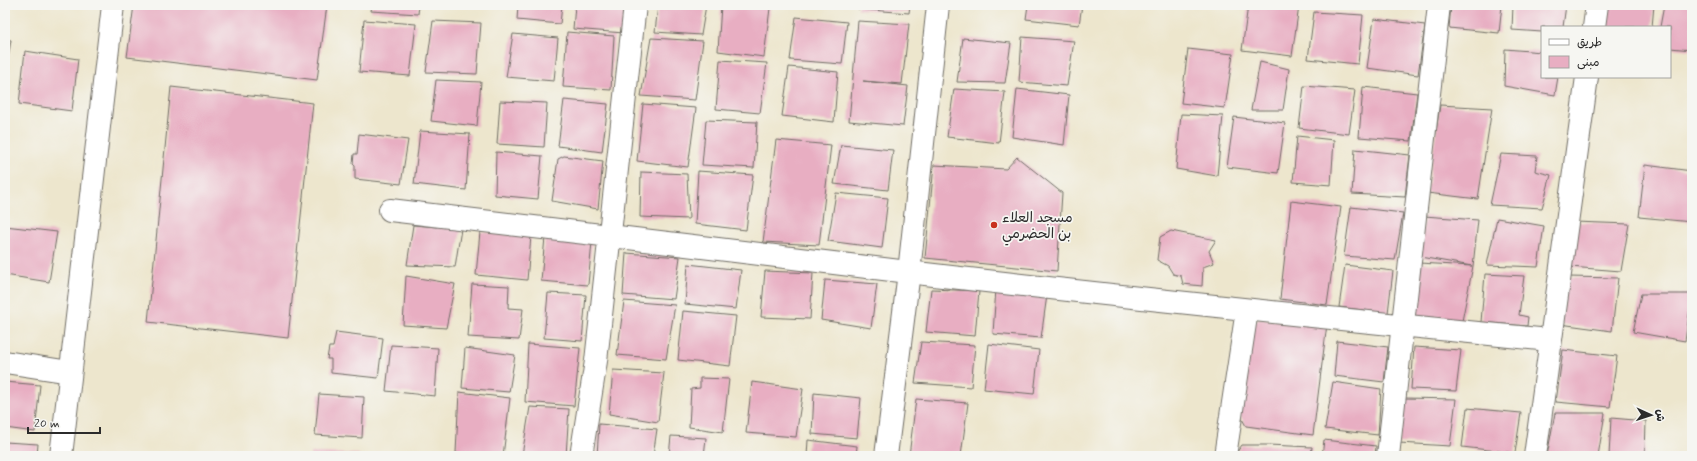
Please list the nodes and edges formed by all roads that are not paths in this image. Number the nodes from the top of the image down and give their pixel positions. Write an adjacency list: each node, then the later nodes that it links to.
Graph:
1 (113, 5): 15 (street)
2 (635, 5): 9 (street)
3 (938, 5): 10 (street)
4 (1439, 5): 12 (street)
5 (1597, 5): 6 (street)
6 (1594, 26)
7 (1587, 78): 13 (street)
8 (390, 210): 9 (street)
9 (610, 235): 10 (street); 17 (street)
10 (909, 272): 11 (street); 18 (street)
11 (1247, 310): 12 (street); 19 (street)
12 (1403, 325): 13 (street); 20 (street)
13 (1550, 340): 21 (street)
14 (5, 362): 15 (street)
15 (70, 372): 16 (street)
16 (61, 456)
17 (581, 456)
18 (886, 456)
19 (1225, 456)
20 (1388, 456)
21 (1535, 456)

